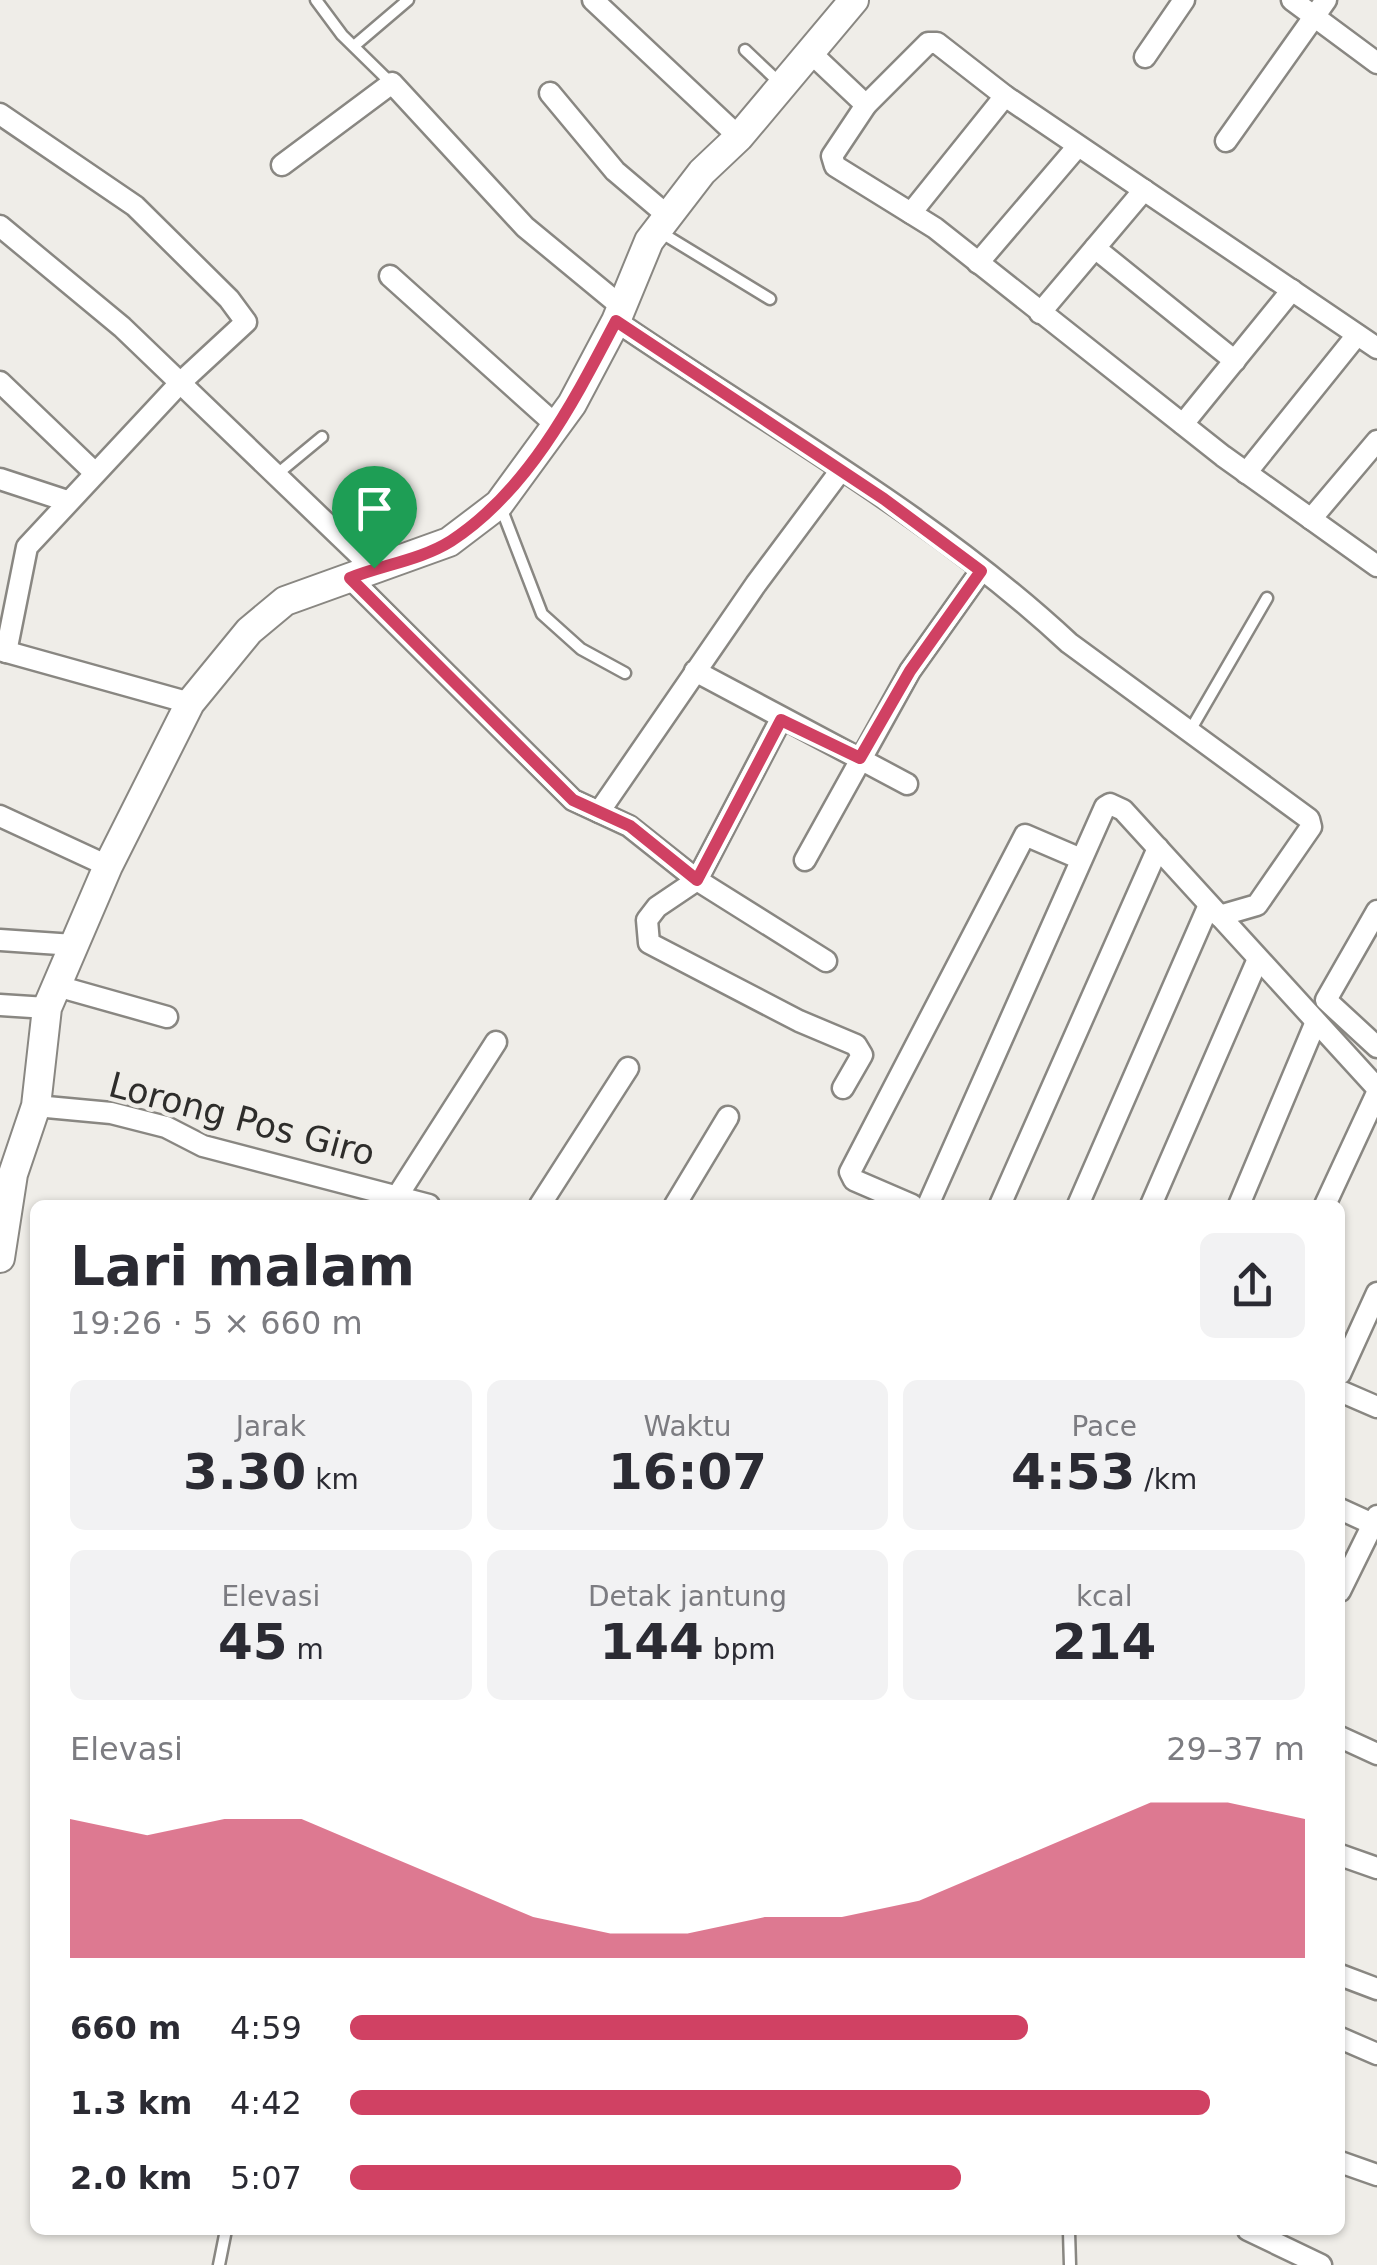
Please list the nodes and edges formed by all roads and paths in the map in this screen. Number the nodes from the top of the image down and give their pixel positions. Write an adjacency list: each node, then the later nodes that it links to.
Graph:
1 (316, 0): 9 (lane)
2 (408, 0): 9 (lane)
3 (593, 0): 7 (street)
4 (854, 0): 11 (main road)
5 (1184, 0): 12 (street)
6 (1292, 0): 8 (street)
7 (614, 8): 20 (street)
8 (1320, 8): 13 (street); 21 (street)
9 (354, 46): 14 (lane)
10 (745, 50): 15 (lane)
11 (812, 54): 15 (main road); 18 (street)
12 (1145, 57)
13 (1377, 63)
14 (392, 83): 23 (street); 34 (street)
15 (783, 85): 20 (main road)
16 (550, 93): 26 (street)
17 (1004, 96): 18 (street); 22 (street); 25 (street)
18 (866, 105): 25 (street)
19 (0, 114): 39 (street)
20 (739, 137): 26 (main road)
21 (1226, 141)
22 (1078, 146): 24 (street); 29 (street)
23 (282, 164)
24 (1144, 190): 28 (street); 31 (street)
25 (911, 213): 29 (street)
26 (662, 224): 32 (lane); 34 (main road)
27 (0, 226): 39 (street)
28 (1095, 248): 33 (street); 37 (street)
29 (978, 263): 33 (street)
30 (390, 276): 41 (street)
31 (1292, 290): 35 (street); 37 (street)
32 (770, 299)
33 (1040, 313): 40 (street)
34 (619, 314): 41 (main road); 44 (street)
35 (1358, 334): 36 (street); 46 (street)
36 (1377, 348)
37 (1234, 361): 40 (street)
38 (0, 382): 45 (street)
39 (180, 383): 45 (street); 47 (street)
40 (1183, 424): 46 (street)
41 (556, 426): 50 (main road)
42 (322, 437): 47 (lane)
43 (1377, 441): 51 (street)
44 (841, 470): 53 (street); 57 (street)
45 (94, 472): 49 (street)
46 (1246, 472): 51 (street)
47 (276, 476): 54 (street)
48 (0, 479): 49 (street)
49 (67, 502): 56 (street)
50 (498, 504): 54 (main road); 58 (lane)
51 (1310, 518): 52 (street)
52 (1377, 566)
53 (981, 571): 61 (street); 62 (street)
54 (362, 573): 59 (main road); 64 (street)
55 (1267, 598): 61 (lane)
56 (3, 651): 59 (street)
57 (695, 671): 60 (street); 64 (street)
58 (625, 673)
59 (190, 703): 69 (main road)
60 (781, 720): 62 (street); 70 (street)
61 (1190, 729): 71 (street)
62 (860, 758): 63 (street); 67 (street)
63 (906, 784)
64 (599, 812): 70 (street)
65 (0, 816): 69 (street)
66 (1158, 848): 68 (street); 71 (street); 95 (street)
67 (804, 860)
68 (1081, 860): 90 (street); 94 (street)
69 (108, 866): 74 (main road)
70 (697, 880): 76 (street); 84 (street)
71 (1214, 910): 75 (street); 96 (street)
72 (1377, 911): 82 (street)
73 (0, 940): 74 (street)
74 (74, 945): 77 (main road)
75 (1258, 959): 80 (street); 97 (street)
76 (826, 961)
77 (52, 997): 78 (street); 79 (street); 86 (main road)
78 (0, 1004)
79 (167, 1018)
80 (1315, 1024): 85 (street); 98 (street)
81 (496, 1042): 89 (street)
82 (1377, 1047)
83 (628, 1068): 92 (street)
84 (843, 1088)
85 (1377, 1091): 99 (street)
86 (36, 1106): 88 (main road); 89 (street, Lorong Pos Giro)
87 (728, 1117): 93 (street)
88 (7, 1173): 100 (main road)
89 (398, 1195): 91 (street, Lorong Pos Giro)
90 (876, 1198)
91 (414, 1200)
92 (543, 1200)
93 (678, 1200)
94 (930, 1200)
95 (1002, 1200)
96 (1080, 1200)
97 (1153, 1200)
98 (1241, 1200)
99 (1327, 1200)
100 (0, 1258)
101 (1377, 1293): 102 (street)
102 (1345, 1363)
103 (1345, 1393): 104 (street)
104 (1377, 1407)
105 (1345, 1511): 106 (street)
106 (1376, 1522): 107 (street)
107 (1345, 1581)
108 (1345, 1738): 109 (street)
109 (1377, 1754)
110 (1345, 1858): 111 (street)
111 (1377, 1868)
112 (1345, 1976): 113 (street)
113 (1377, 1989)
114 (1345, 2040): 115 (street)
115 (1377, 2054)
116 (1345, 2164): 117 (street)
117 (1377, 2175)
118 (225, 2235): 121 (lane)
119 (1069, 2235): 122 (lane)
120 (1258, 2235): 123 (street)
121 (219, 2265)
122 (1070, 2265)
123 (1321, 2265)

